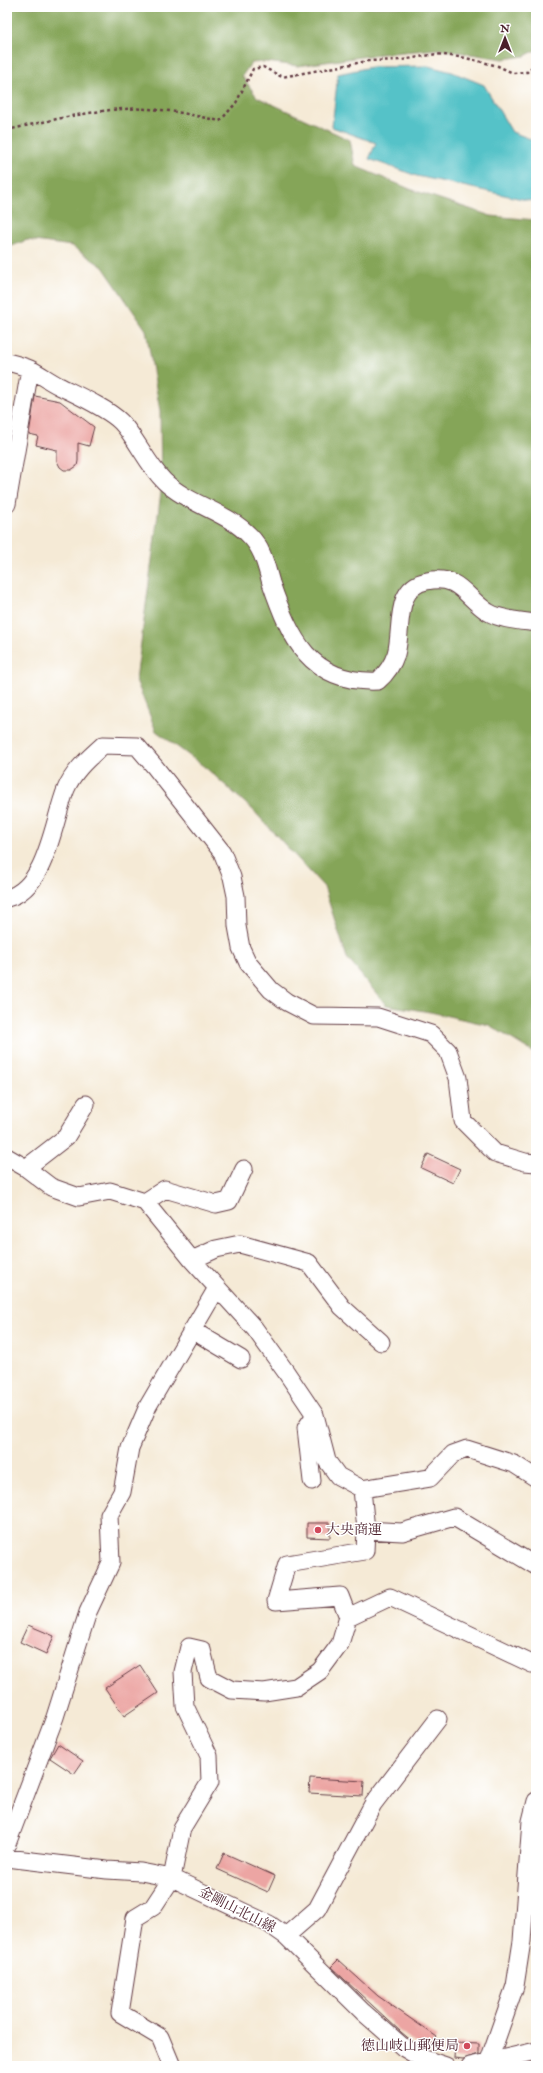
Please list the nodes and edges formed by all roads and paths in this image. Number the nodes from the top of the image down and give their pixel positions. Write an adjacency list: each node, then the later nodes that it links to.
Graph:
1 (536, 63): 2 (path)
2 (7, 130)
3 (7, 362): 4 (street)
4 (30, 369): 5 (street); 6 (street)
5 (7, 504)
6 (536, 623)
7 (7, 898): 10 (street)
8 (86, 1104): 11 (street)
9 (7, 1158): 11 (street)
10 (536, 1163)
11 (26, 1168): 13 (street)
12 (244, 1170): 13 (street)
13 (145, 1202): 14 (street)
14 (192, 1260): 15 (street); 17 (street)
15 (217, 1288): 16 (street); 19 (street)
16 (192, 1330): 18 (street); 29 (street)
17 (381, 1342)
18 (241, 1359)
19 (315, 1415): 21 (street); 22 (street)
20 (536, 1478): 22 (street)
21 (312, 1481)
22 (362, 1489): 23 (street)
23 (366, 1530): 24 (street); 25 (street)
24 (536, 1566)
25 (348, 1618): 26 (street); 31 (street)
26 (532, 1664)
27 (438, 1719): 32 (street)
28 (536, 1801): 34 (street)
29 (7, 1844)
30 (7, 1858): 31 (street, 金剛山北山線)
31 (172, 1878): 32 (street, 金剛山北山線); 35 (street)
32 (286, 1936): 36 (street, 金剛山北山線)
33 (536, 2052): 34 (street)
34 (488, 2063): 37 (street)
35 (172, 2066)
36 (446, 2066)
37 (470, 2066)

